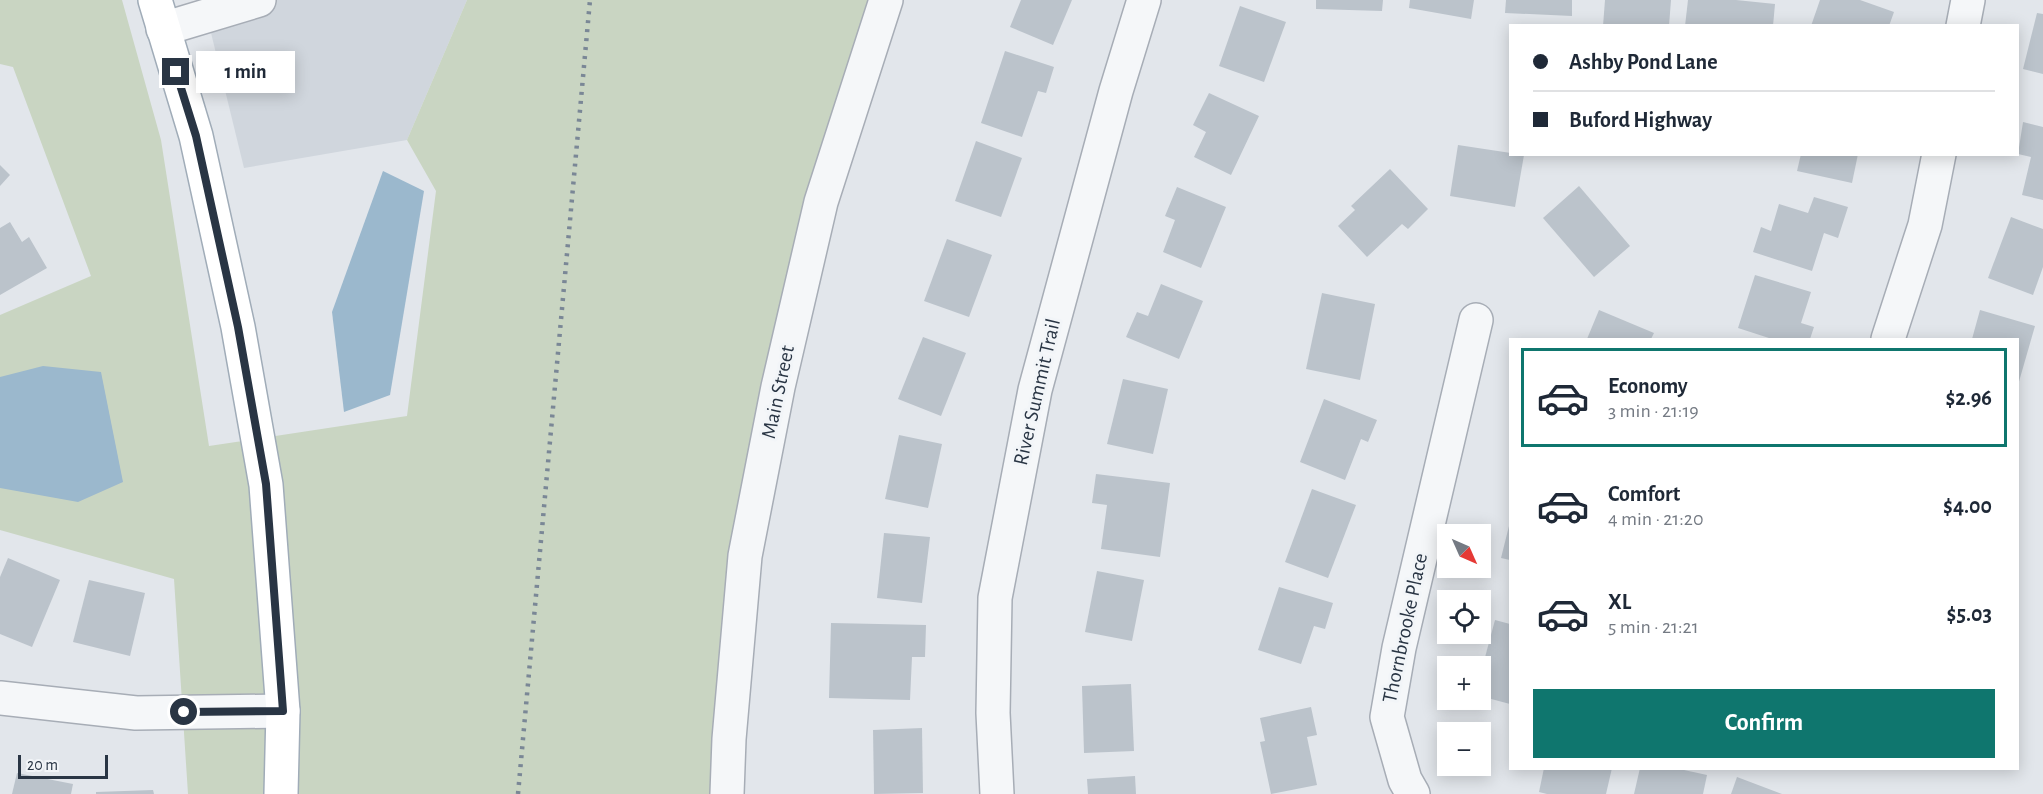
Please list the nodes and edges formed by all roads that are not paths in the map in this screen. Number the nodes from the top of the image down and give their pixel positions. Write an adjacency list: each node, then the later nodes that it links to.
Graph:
1 (259, 0): 5 (street)
2 (886, 0): 13 (street, Main Street)
3 (1144, 0): 14 (street, River Summit Trail)
4 (1968, 0): 6 (street)
5 (159, 14): 11 (main road)
6 (1963, 24)
7 (1939, 156): 9 (street)
8 (1476, 320): 15 (street, Thornbrooke Place)
9 (1888, 338)
10 (0, 698): 11 (street)
11 (283, 711): 12 (main road)
12 (281, 794)
13 (727, 794)
14 (997, 794)
15 (1413, 794)

